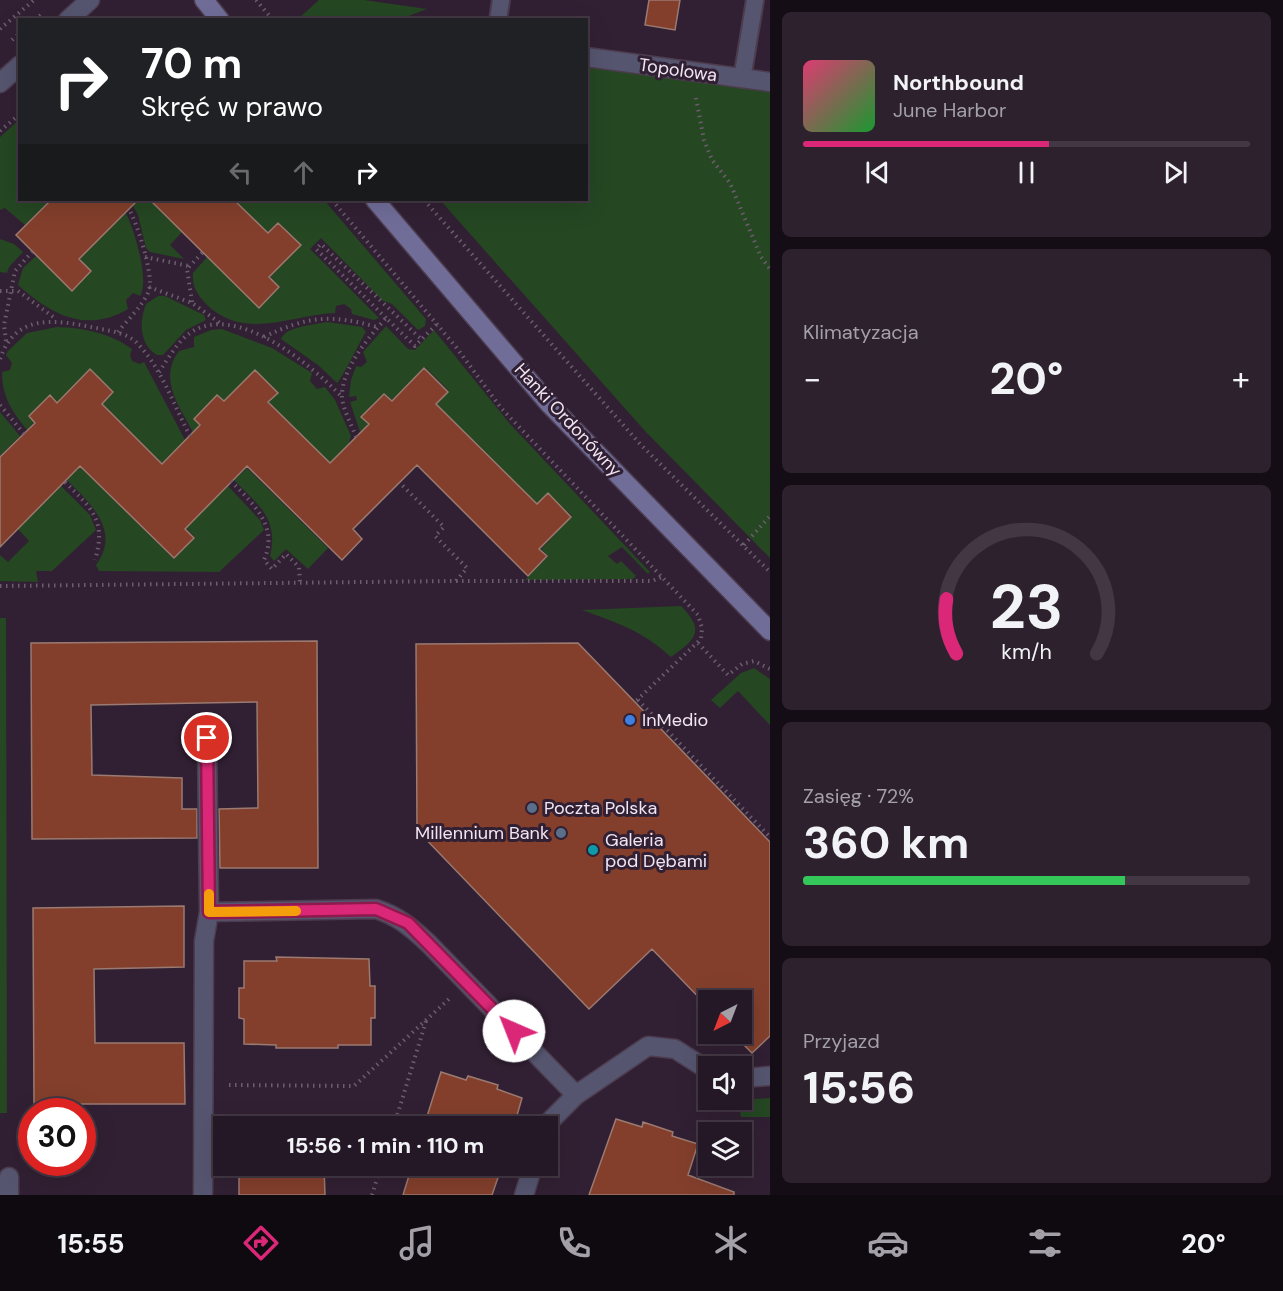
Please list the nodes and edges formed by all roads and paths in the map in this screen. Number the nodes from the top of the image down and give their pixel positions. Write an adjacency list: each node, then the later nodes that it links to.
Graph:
1 (34, 0): 11 (path)
2 (90, 0): 7 (street)
3 (204, 0): 8 (street)
4 (501, 0): 10 (lane)
5 (755, 0): 15 (lane)
6 (258, 1): 9 (path)
7 (70, 18)
8 (218, 18)
9 (271, 18)
10 (498, 18)
11 (0, 29)
12 (588, 57): 14 (street, Topolowa)
13 (18, 67): 17 (street)
14 (692, 72): 15 (street, Topolowa); 28 (path)
15 (742, 79): 16 (street, Topolowa)
16 (770, 82)
17 (0, 83)
18 (18, 116): 19 (path)
19 (0, 131)
20 (333, 201): 36 (path)
21 (376, 201): 60 (street, Hanki Ordonówny)
22 (425, 201): 53 (path)
23 (129, 209): 26 (path)
24 (32, 252): 31 (path)
25 (203, 252): 27 (path)
26 (144, 257): 27 (path); 29 (path)
27 (189, 266): 32 (path)
28 (770, 268)
29 (149, 287): 32 (path); 38 (path)
30 (0, 291): 31 (path)
31 (10, 291): 34 (path); 41 (path)
32 (192, 303): 35 (path)
33 (386, 318): 37 (path); 40 (path); 40 (path)
34 (59, 321): 38 (path); 41 (path)
35 (219, 322): 39 (path); 43 (path)
36 (437, 324): 40 (path); 56 (path)
37 (377, 327): 39 (path); 44 (path)
38 (118, 332): 43 (path)
39 (263, 337): 44 (path)
40 (421, 339)
41 (6, 342): 42 (path)
42 (0, 359)
43 (158, 373): 47 (path)
44 (342, 397): 48 (path)
45 (0, 405): 46 (path)
46 (24, 434)
47 (190, 436)
48 (356, 437)
49 (65, 482): 54 (path)
50 (231, 482): 58 (path)
51 (400, 483): 57 (path)
52 (770, 516): 53 (path)
53 (744, 545): 55 (path)
54 (95, 560)
55 (770, 572)
56 (662, 577): 57 (path); 61 (path)
57 (456, 581): 58 (path)
58 (300, 583): 59 (path)
59 (0, 586)
60 (770, 631)
61 (698, 643): 62 (path); 64 (path)
62 (770, 669)
63 (207, 738): 65 (street)
64 (770, 837)
65 (209, 912): 66 (street); 71 (street)
66 (467, 982): 67 (path); 72 (street)
67 (427, 1020): 71 (path); 73 (path)
68 (698, 1064): 72 (street)
69 (770, 1076): 70 (street)
70 (752, 1077)
71 (201, 1084): 79 (street)
72 (576, 1095): 74 (street)
73 (396, 1116)
74 (555, 1116)
75 (9, 1176): 78 (street)
76 (378, 1176): 80 (path)
77 (530, 1176): 81 (street)
78 (9, 1195)
79 (203, 1195)
80 (372, 1195)
81 (524, 1195)

